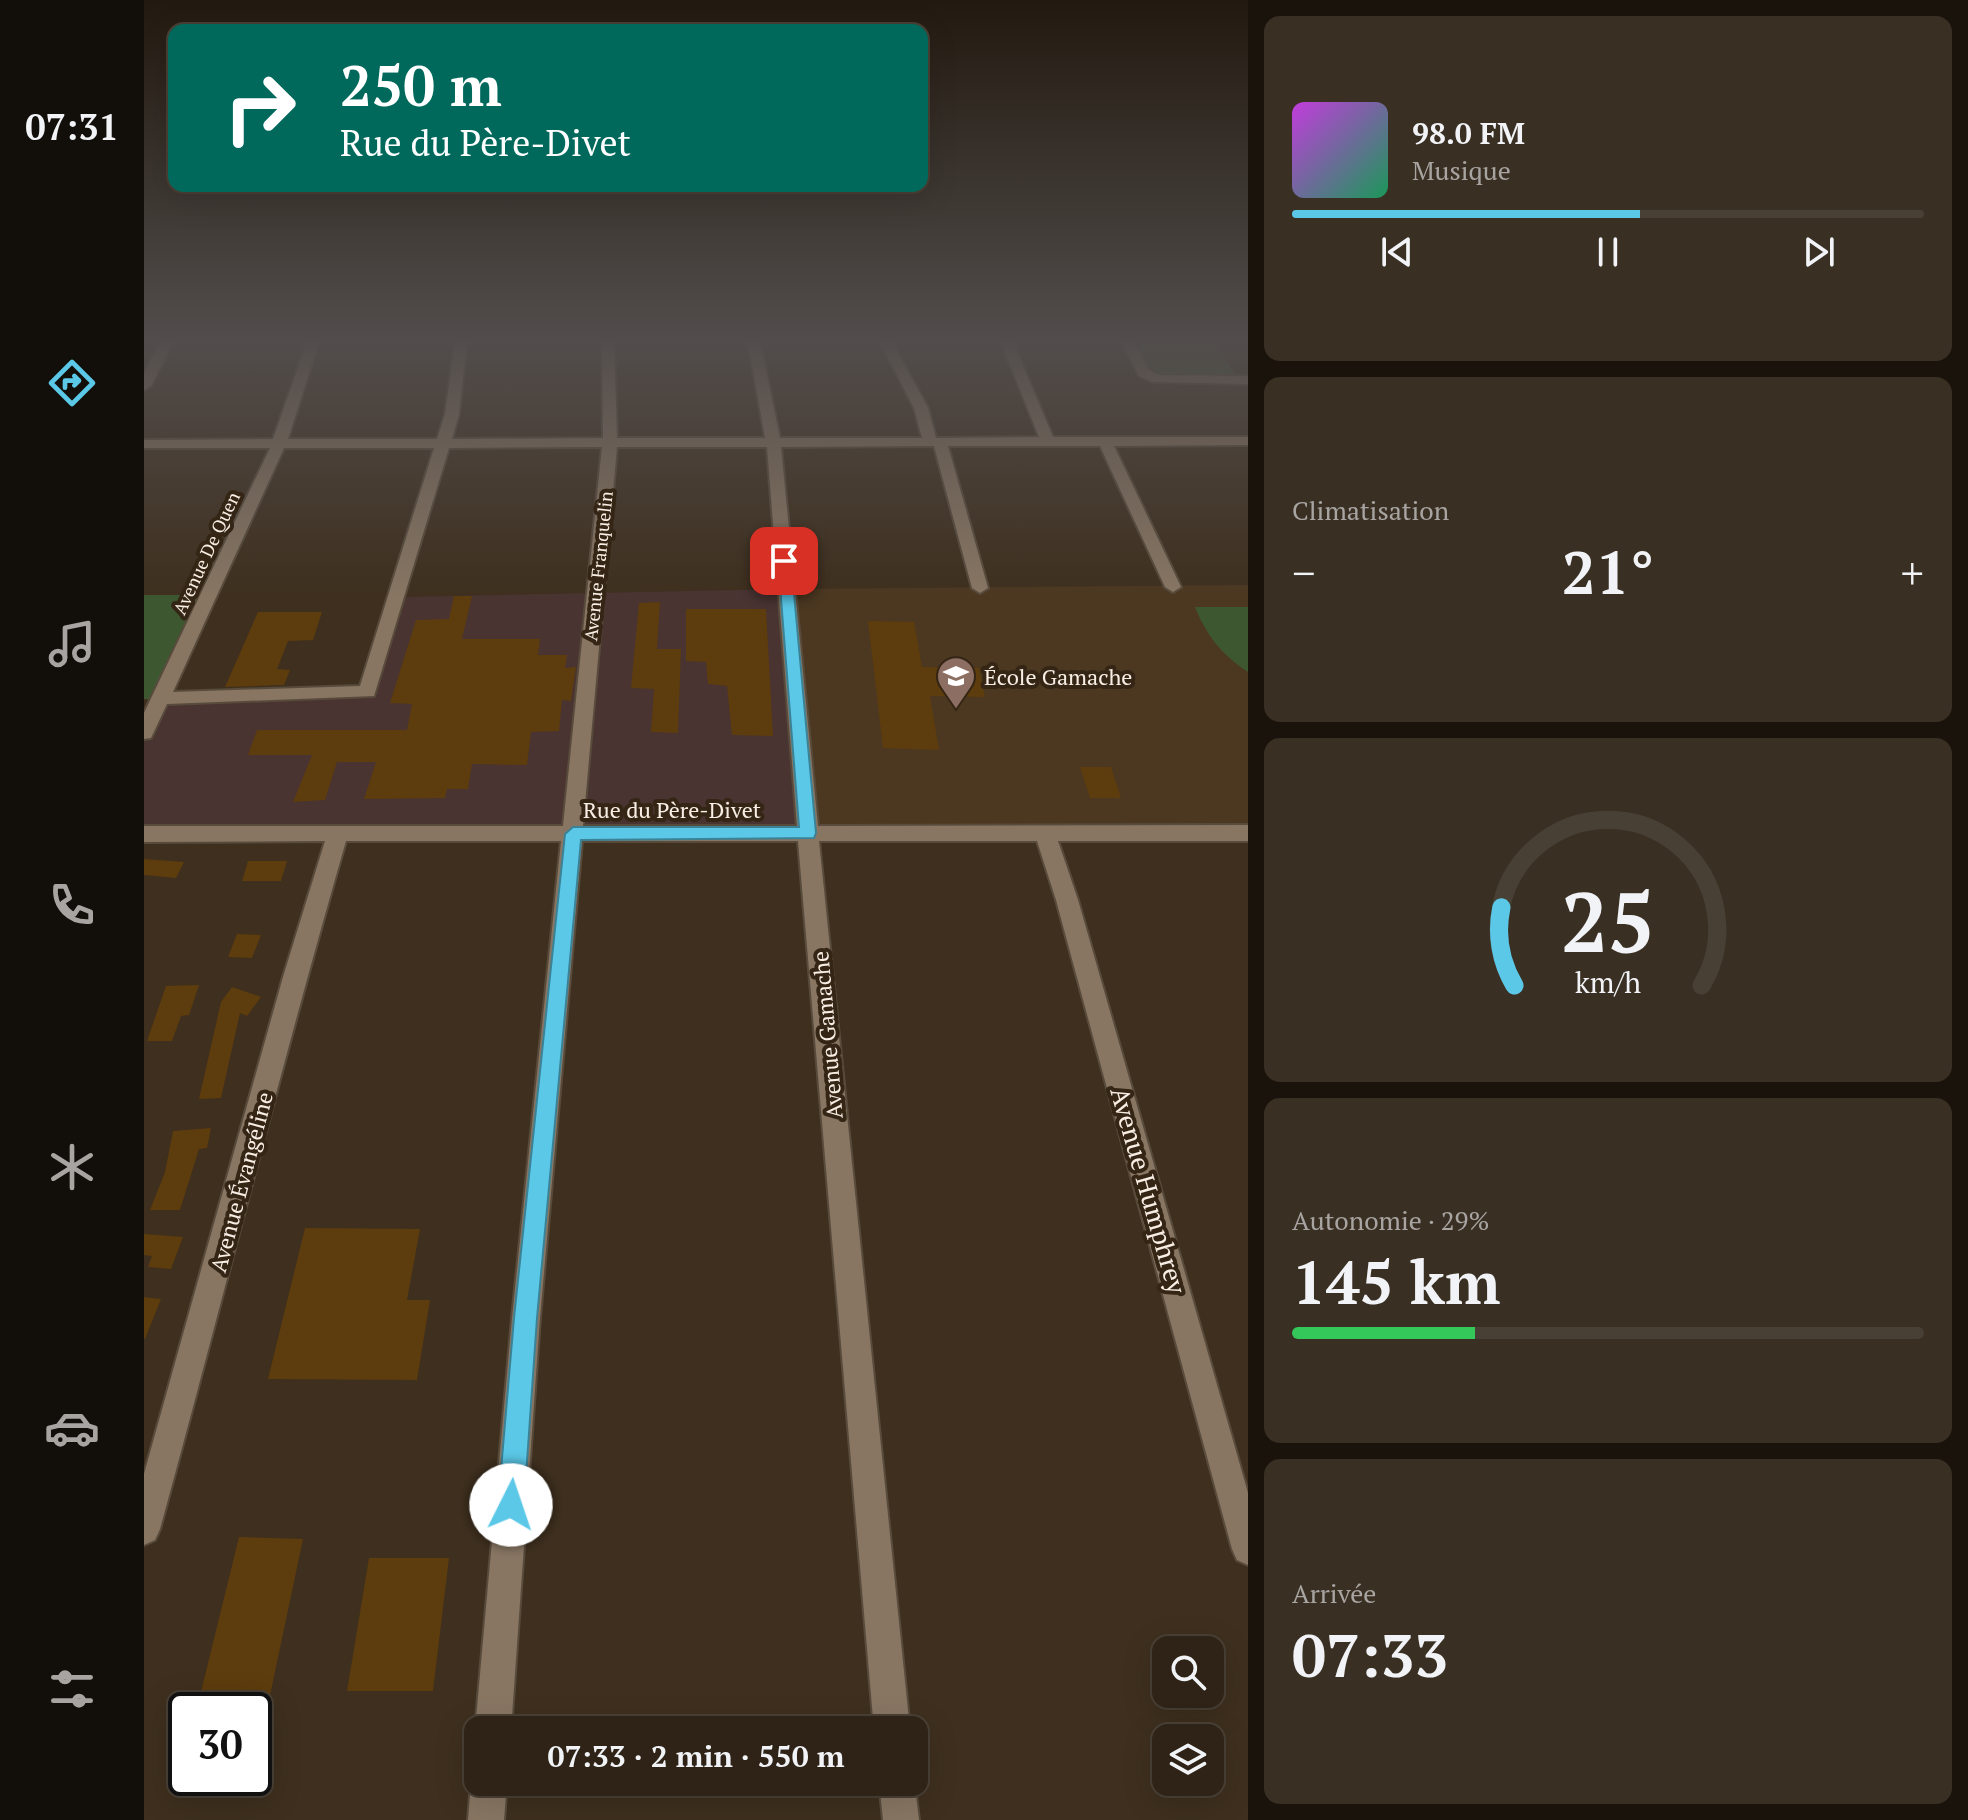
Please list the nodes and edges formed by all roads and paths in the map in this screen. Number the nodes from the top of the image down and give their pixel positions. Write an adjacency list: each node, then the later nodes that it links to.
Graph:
1 (285, 427): 15 (street, Avenue De Quen)
2 (448, 427): 12 (street)
3 (610, 427): 13 (street, Avenue Franquelin)
4 (770, 427): 8 (street, Avenue Gamache)
5 (929, 427): 9 (street)
6 (1042, 427): 10 (street)
7 (1248, 441): 11 (street)
8 (773, 442): 9 (street); 13 (street); 20 (street, Avenue Gamache)
9 (935, 442): 10 (street); 17 (street)
10 (1048, 442): 11 (street)
11 (1105, 442): 16 (street)
12 (443, 443): 13 (street); 15 (street); 18 (street)
13 (610, 443): 25 (street, Avenue Franquelin)
14 (144, 444): 15 (street)
15 (279, 444): 18 (street, Avenue De Quen)
16 (1173, 587)
17 (980, 588)
18 (160, 698): 19 (street, Avenue De Quen)
19 (144, 733)
20 (808, 833): 21 (street, Rue du Père-Divet); 25 (street, Rue du Père-Divet); 29 (street, Avenue Gamache)
21 (1045, 833): 22 (street, Rue du Père-Divet); 27 (street, Avenue Humphrey)
22 (1248, 833)
23 (144, 834): 24 (street, Rue du Père-Divet)
24 (338, 834): 25 (street, Rue du Père-Divet); 26 (street, Avenue Évangéline)
25 (573, 834): 28 (street, Avenue Franquelin)
26 (144, 1529)
27 (1248, 1549)
28 (494, 1716)
29 (891, 1716)
30 (488, 1796): 32 (street)
31 (898, 1796): 33 (street)
32 (486, 1820)
33 (901, 1820)

